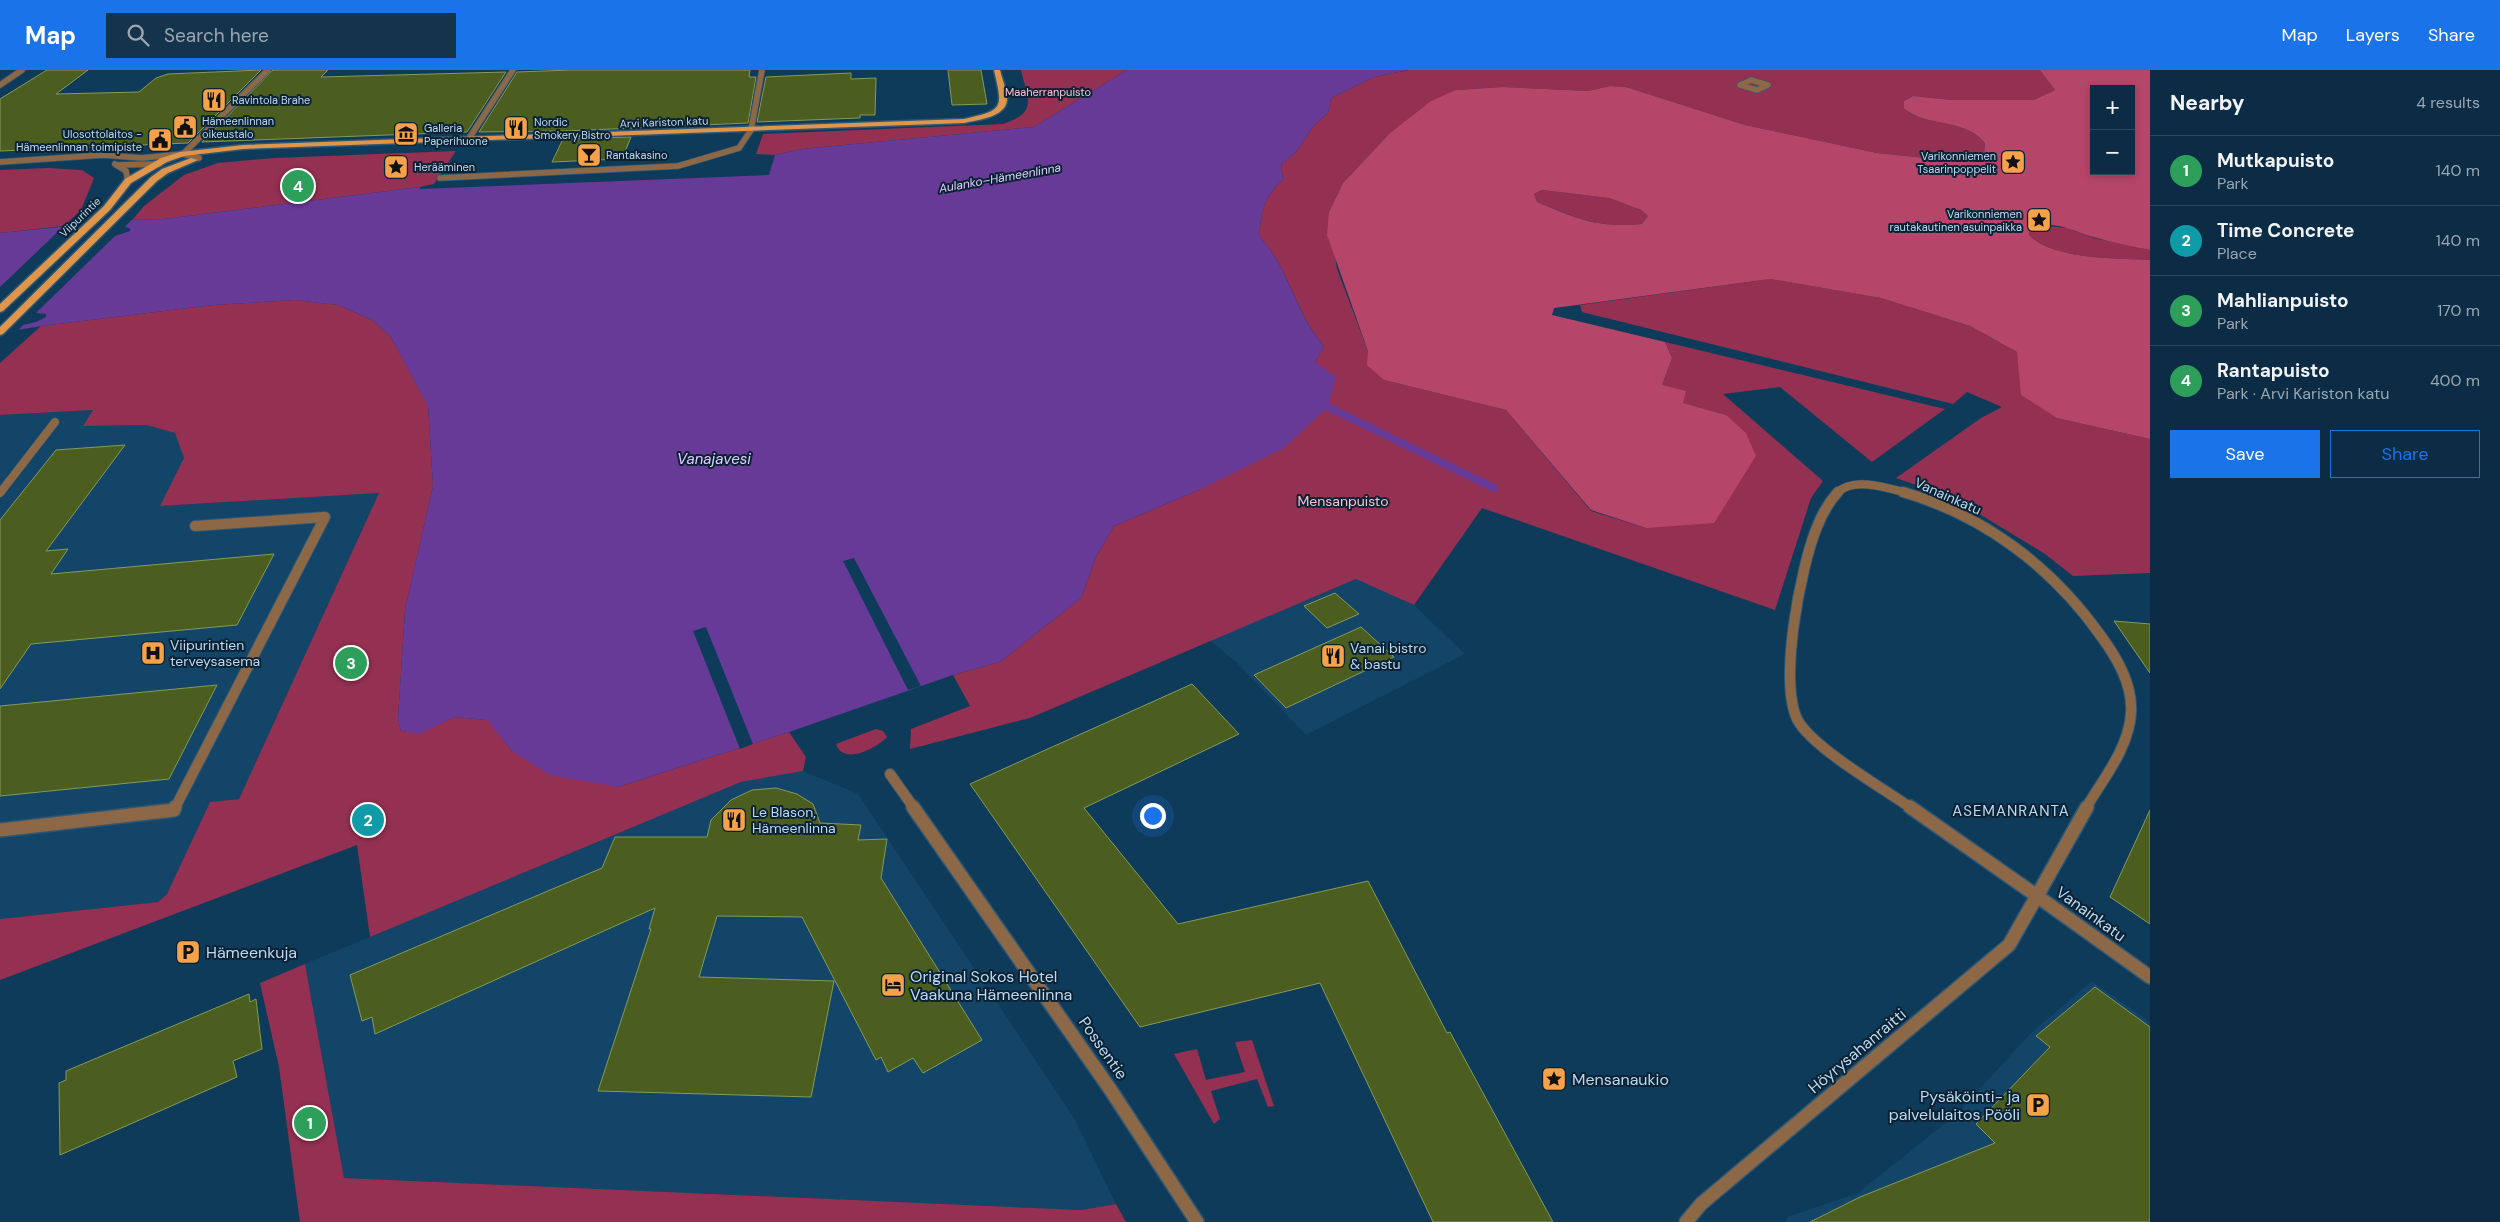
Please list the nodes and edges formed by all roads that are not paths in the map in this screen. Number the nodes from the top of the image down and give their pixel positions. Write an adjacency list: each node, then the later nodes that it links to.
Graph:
1 (22, 70): 6 (street)
2 (268, 70): 10 (street)
3 (513, 70): 8 (street)
4 (762, 70): 7 (street)
5 (998, 70): 7 (main road, Arvi Kariston katu)
6 (0, 85)
7 (750, 130): 8 (main road, Arvi Kariston katu); 18 (street)
8 (468, 140): 9 (main road, Arvi Kariston katu)
9 (278, 146): 10 (main road, Arvi Kariston katu); 13 (main road, Arvi Kariston katu)
10 (183, 154): 12 (street, Arvi Kariston katu); 13 (street); 15 (main road, Viipurintie)
11 (59, 158): 12 (street, Arvi Kariston katu); 14 (street, Arvi Kariston katu); 16 (street, Arvi Kariston katu)
12 (142, 158): 15 (street, Arvi Kariston katu)
13 (199, 158): 15 (street, Arvi Kariston katu); 17 (main road, Arvi Kariston katu)
14 (0, 162)
15 (157, 164): 16 (street, Arvi Kariston katu); 17 (street, Arvi Kariston katu); 19 (main road, Viipurintie)
16 (117, 165): 19 (street)
17 (165, 171): 21 (main road, Viipurintie)
18 (440, 178)
19 (128, 181): 20 (main road, Viipurintie)
20 (0, 309)
21 (0, 332)
22 (55, 422): 23 (street)
23 (0, 493)
24 (195, 526): 26 (street)
25 (890, 774): 29 (street, Possentie)
26 (0, 830)
27 (2038, 896): 27 (street, Vanainkatu); 28 (street, Vanainkatu); 30 (street, Höyrysahanraitti)
28 (2150, 977)
29 (1197, 1222)
30 (1686, 1222)

